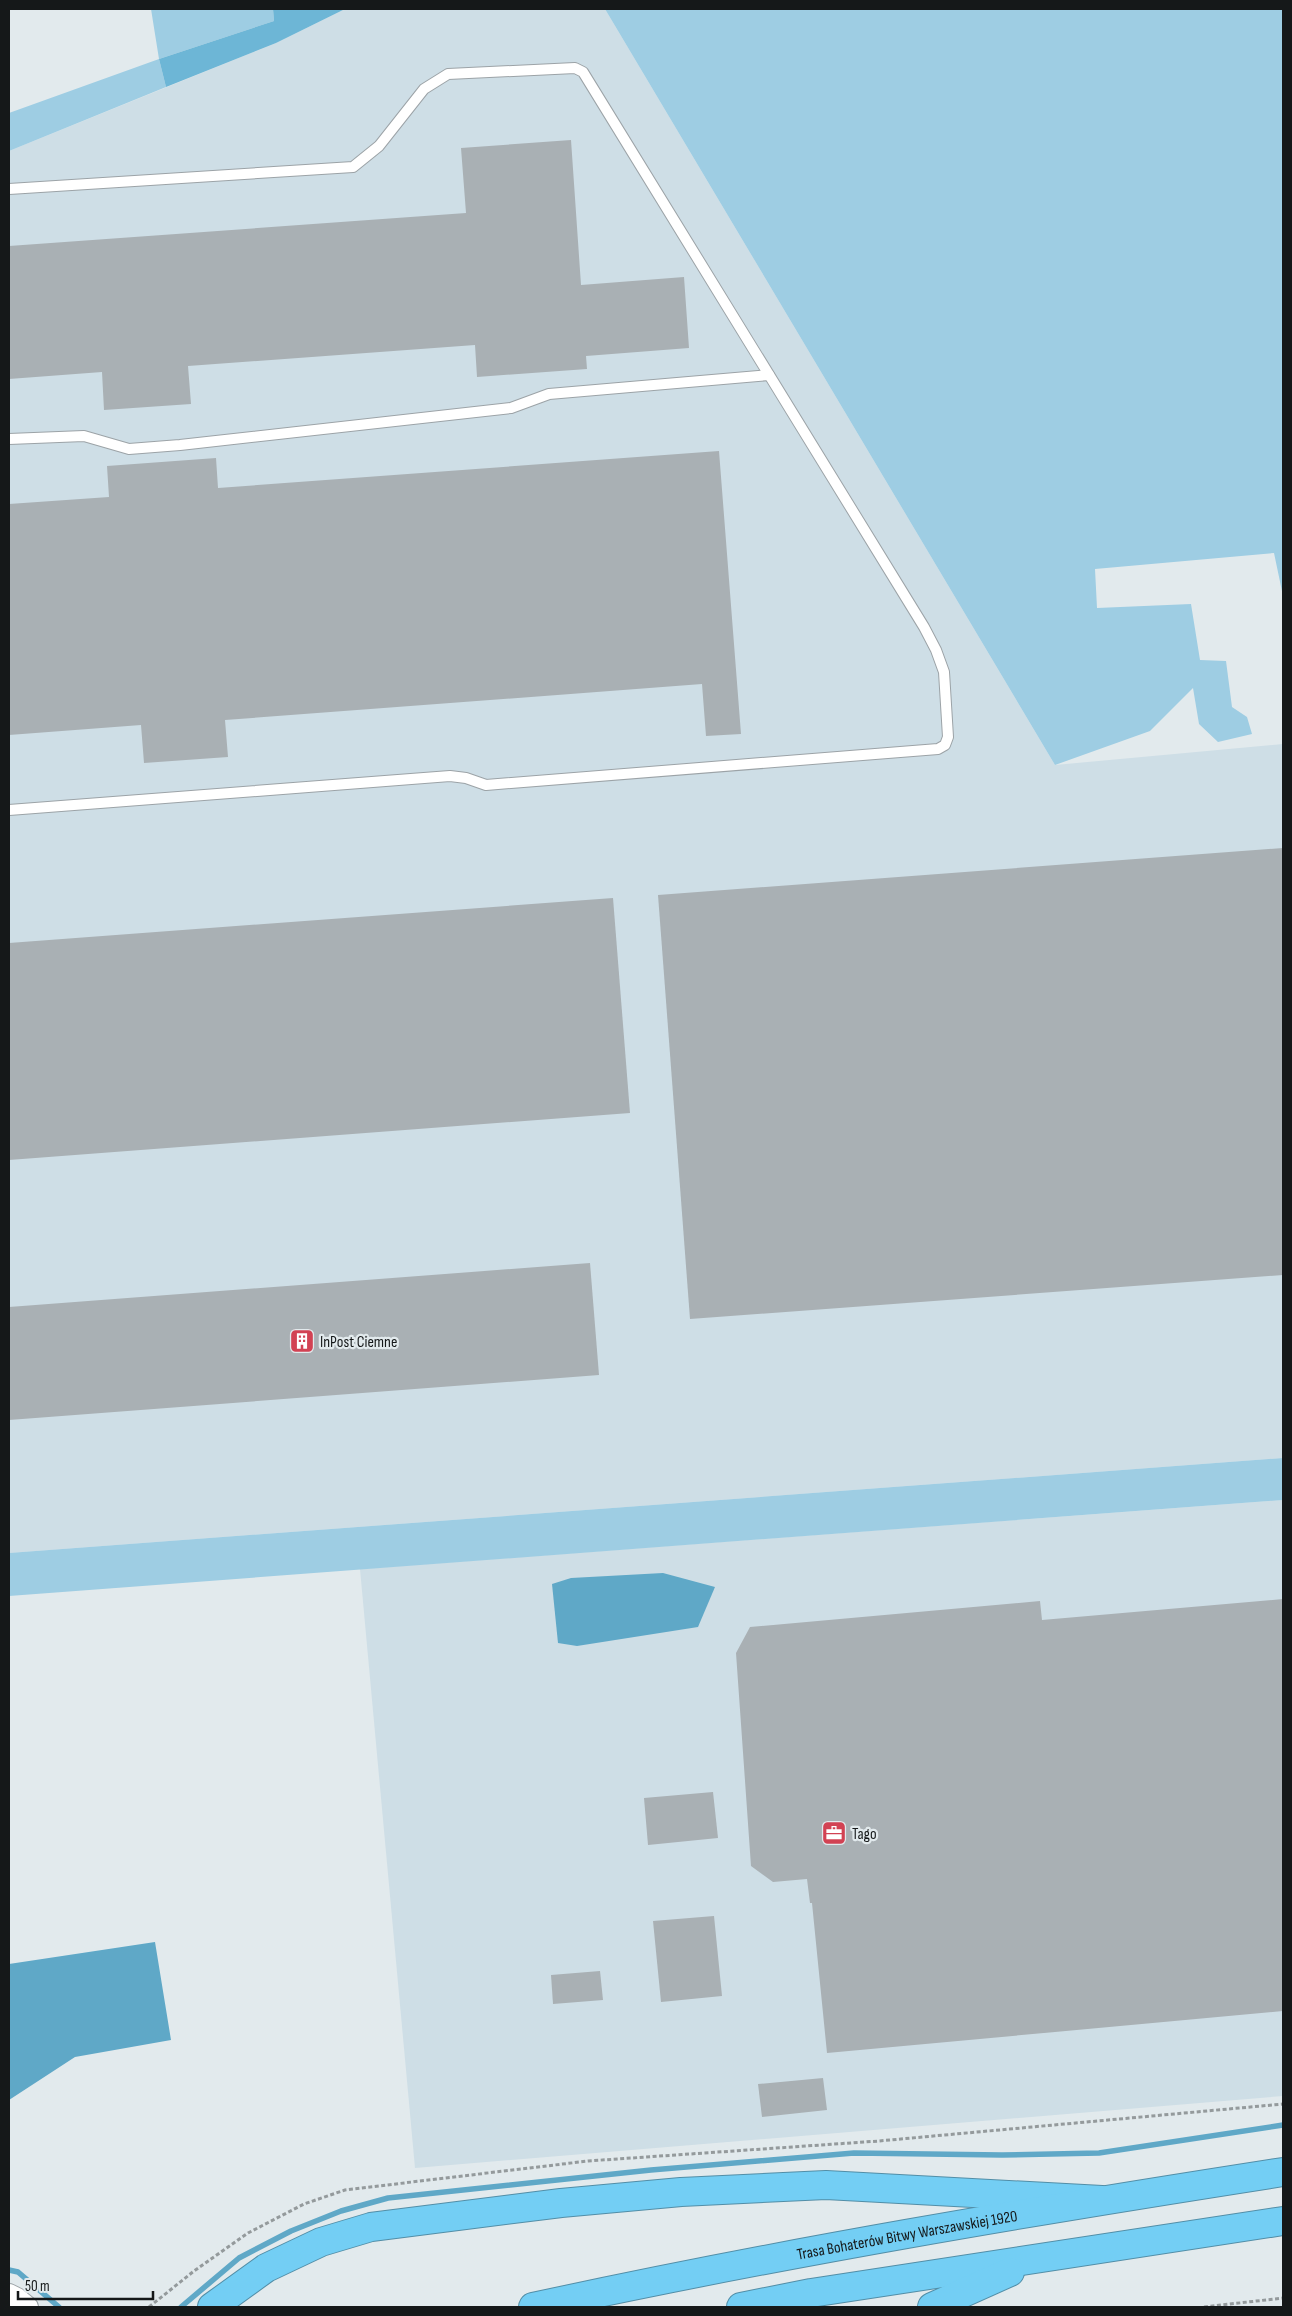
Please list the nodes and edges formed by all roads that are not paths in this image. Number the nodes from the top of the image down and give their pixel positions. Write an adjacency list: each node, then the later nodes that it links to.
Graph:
1 (9, 189): 2 (lane)
2 (769, 375): 3 (lane); 4 (lane)
3 (9, 439)
4 (9, 810)
5 (1283, 2172): 6 (highway, Trasa Bohaterów Bitwy Warszawskiej 1920)
6 (1102, 2200): 11 (highway); 12 (highway, Trasa Bohaterów Bitwy Warszawskiej 1920)
7 (1283, 2221): 8 (highway)
8 (1041, 2258): 13 (highway); 14 (highway)
9 (9, 2294): 10 (street)
10 (28, 2307)
11 (212, 2307)
12 (533, 2307)
13 (741, 2307)
14 (932, 2307)

